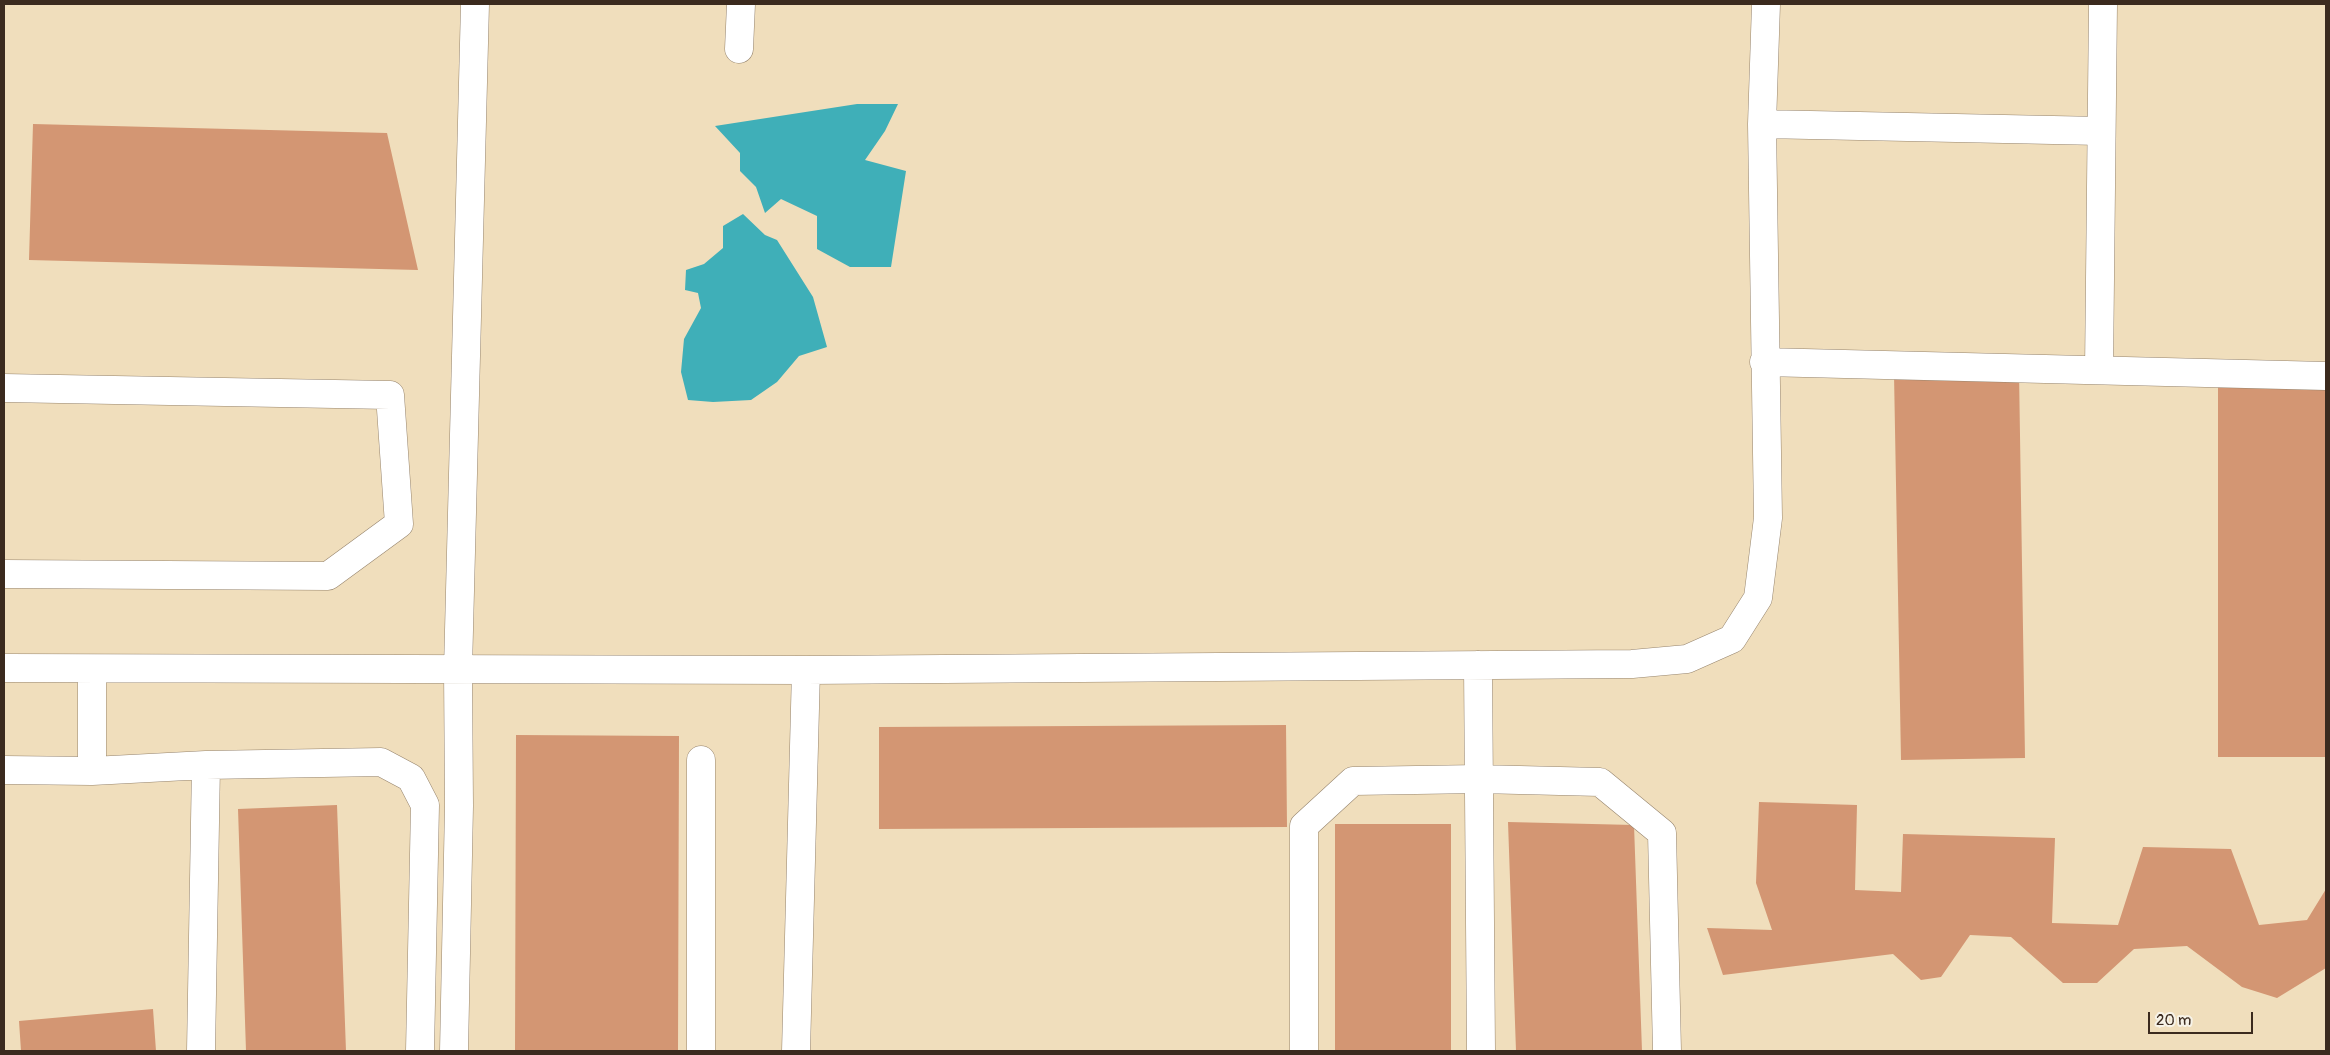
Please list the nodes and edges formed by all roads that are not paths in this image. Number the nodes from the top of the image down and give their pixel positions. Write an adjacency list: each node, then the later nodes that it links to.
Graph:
1 (476, 4): 16 (street)
2 (741, 4): 5 (street)
3 (1766, 4): 6 (street)
4 (2103, 4): 7 (street)
5 (739, 49)
6 (1762, 124): 7 (street); 8 (street)
7 (2101, 131): 9 (street)
8 (1764, 362): 9 (street); 13 (street)
9 (2099, 370): 10 (street)
10 (2326, 376)
11 (4, 388): 12 (street)
12 (4, 574)
13 (1478, 665): 17 (street); 22 (street)
14 (4, 668): 15 (street)
15 (92, 669): 16 (street); 21 (street)
16 (458, 669): 17 (street); 25 (street)
17 (806, 670): 27 (street)
18 (701, 760): 26 (street)
19 (206, 765): 21 (street); 23 (street); 24 (street)
20 (4, 770): 21 (street)
21 (92, 771)
22 (1479, 779): 28 (street); 29 (street); 30 (street)
23 (201, 1051)
24 (420, 1051)
25 (454, 1051)
26 (701, 1051)
27 (796, 1051)
28 (1304, 1051)
29 (1481, 1051)
30 (1667, 1051)

